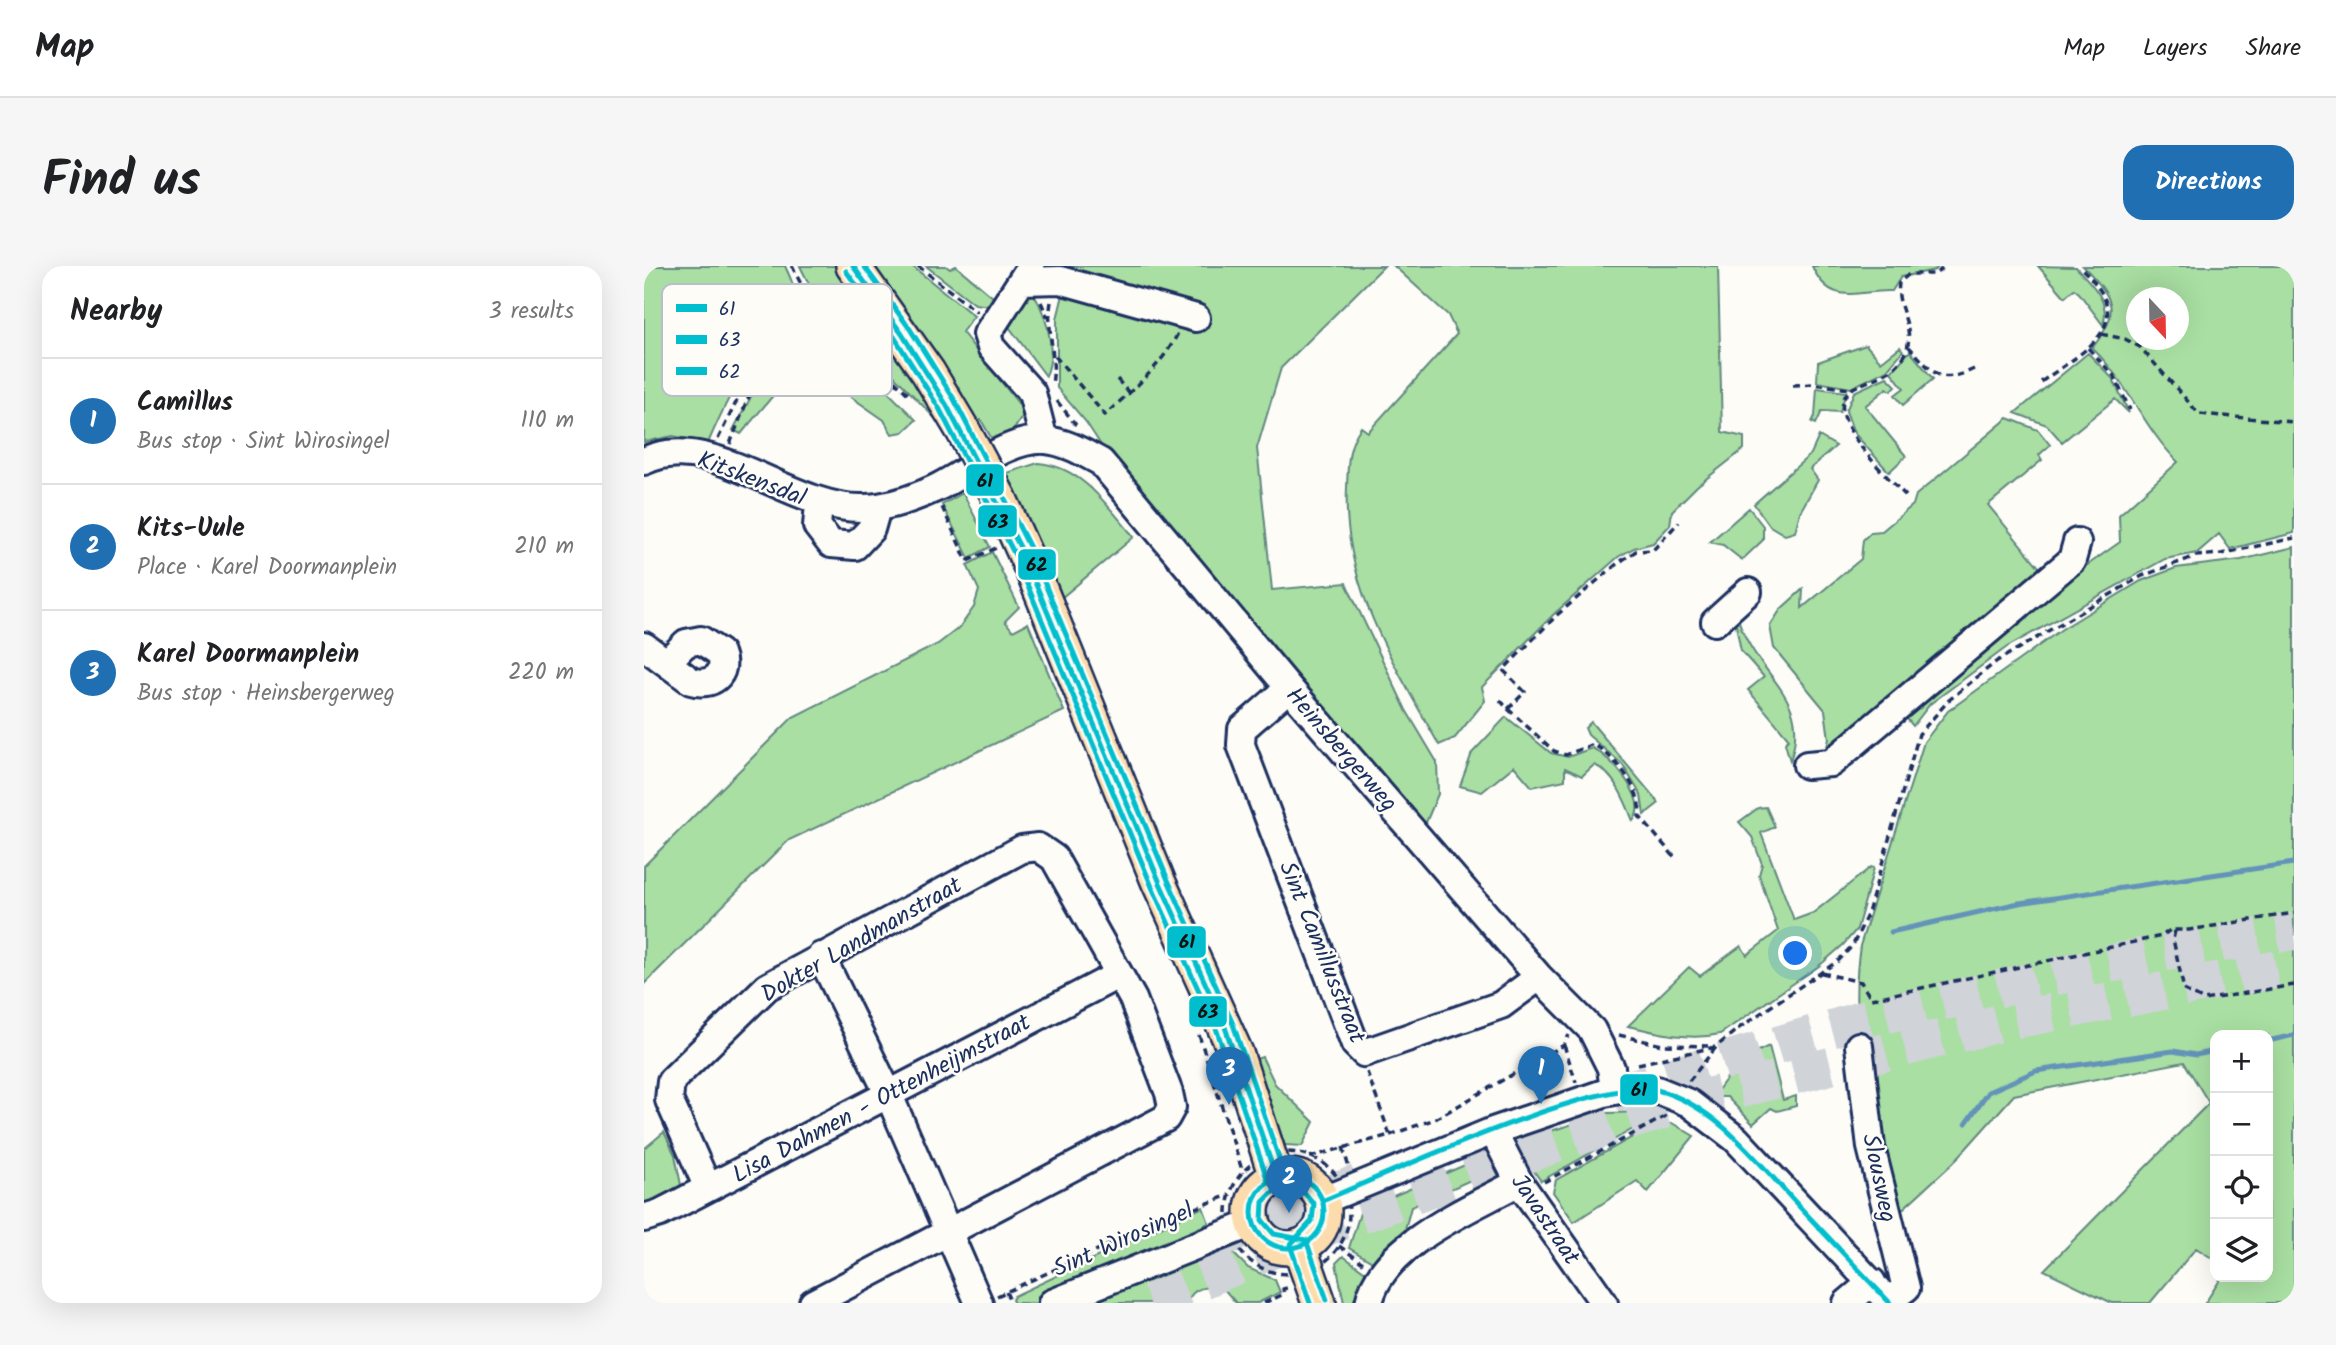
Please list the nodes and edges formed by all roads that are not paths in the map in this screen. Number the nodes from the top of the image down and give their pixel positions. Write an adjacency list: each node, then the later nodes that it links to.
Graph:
1 (853, 266): 3 (main road, bridge)
2 (1026, 273): 4 (street); 6 (street)
3 (866, 284)
4 (1191, 317)
5 (892, 321): 25 (main road, bridge)
6 (1044, 440): 8 (street, Heinsbergerweg); 16 (street, Heinsbergerweg)
7 (644, 461): 9 (street, Kitskensdal)
8 (934, 489): 10 (street, Kitskensdal)
9 (819, 504): 10 (street, Kitskensdal); 10 (street, Kitskensdal)
10 (877, 508)
11 (2077, 542): 17 (street)
12 (1748, 592): 13 (street)
13 (1715, 622)
14 (644, 646): 15 (street)
15 (667, 662)
16 (1289, 688): 20 (street, Heinsbergerweg); 20 (street, Sint Camillusstraat)
17 (1807, 765)
18 (821, 956): 19 (street, Dokter Landmanstraat); 23 (street); 27 (street, Dokter Landmanstraat)
19 (1118, 975): 23 (street, Lisa Dahmen - Ottenheijmstraat); 31 (street, Dokter Landmanstraat)
20 (1539, 977): 22 (street, Heinsbergerweg)
21 (1859, 1046): 33 (street, Slousweg)
22 (1613, 1079): 24 (street); 33 (street)
23 (888, 1093): 27 (street, Lisa Dahmen - Ottenheijmstraat); 31 (street)
24 (1493, 1131): 26 (street, Javastraat); 28 (street)
25 (1276, 1178): 28 (main road); 30 (main road)
26 (1523, 1187): 38 (street); 39 (street, Javastraat)
27 (708, 1188): 29 (street, Lisa Dahmen - Ottenheijmstraat)
28 (1322, 1201): 32 (main road)
29 (644, 1218)
30 (1253, 1223): 32 (main road); 36 (street, Sint Wirosingel)
31 (950, 1231): 34 (street); 35 (street)
32 (1299, 1246): 37 (main road)
33 (1883, 1295): 40 (street)
34 (986, 1300)
35 (813, 1303)
36 (1052, 1303)
37 (1319, 1303)
38 (1369, 1303)
39 (1604, 1303)
40 (1847, 1303)

